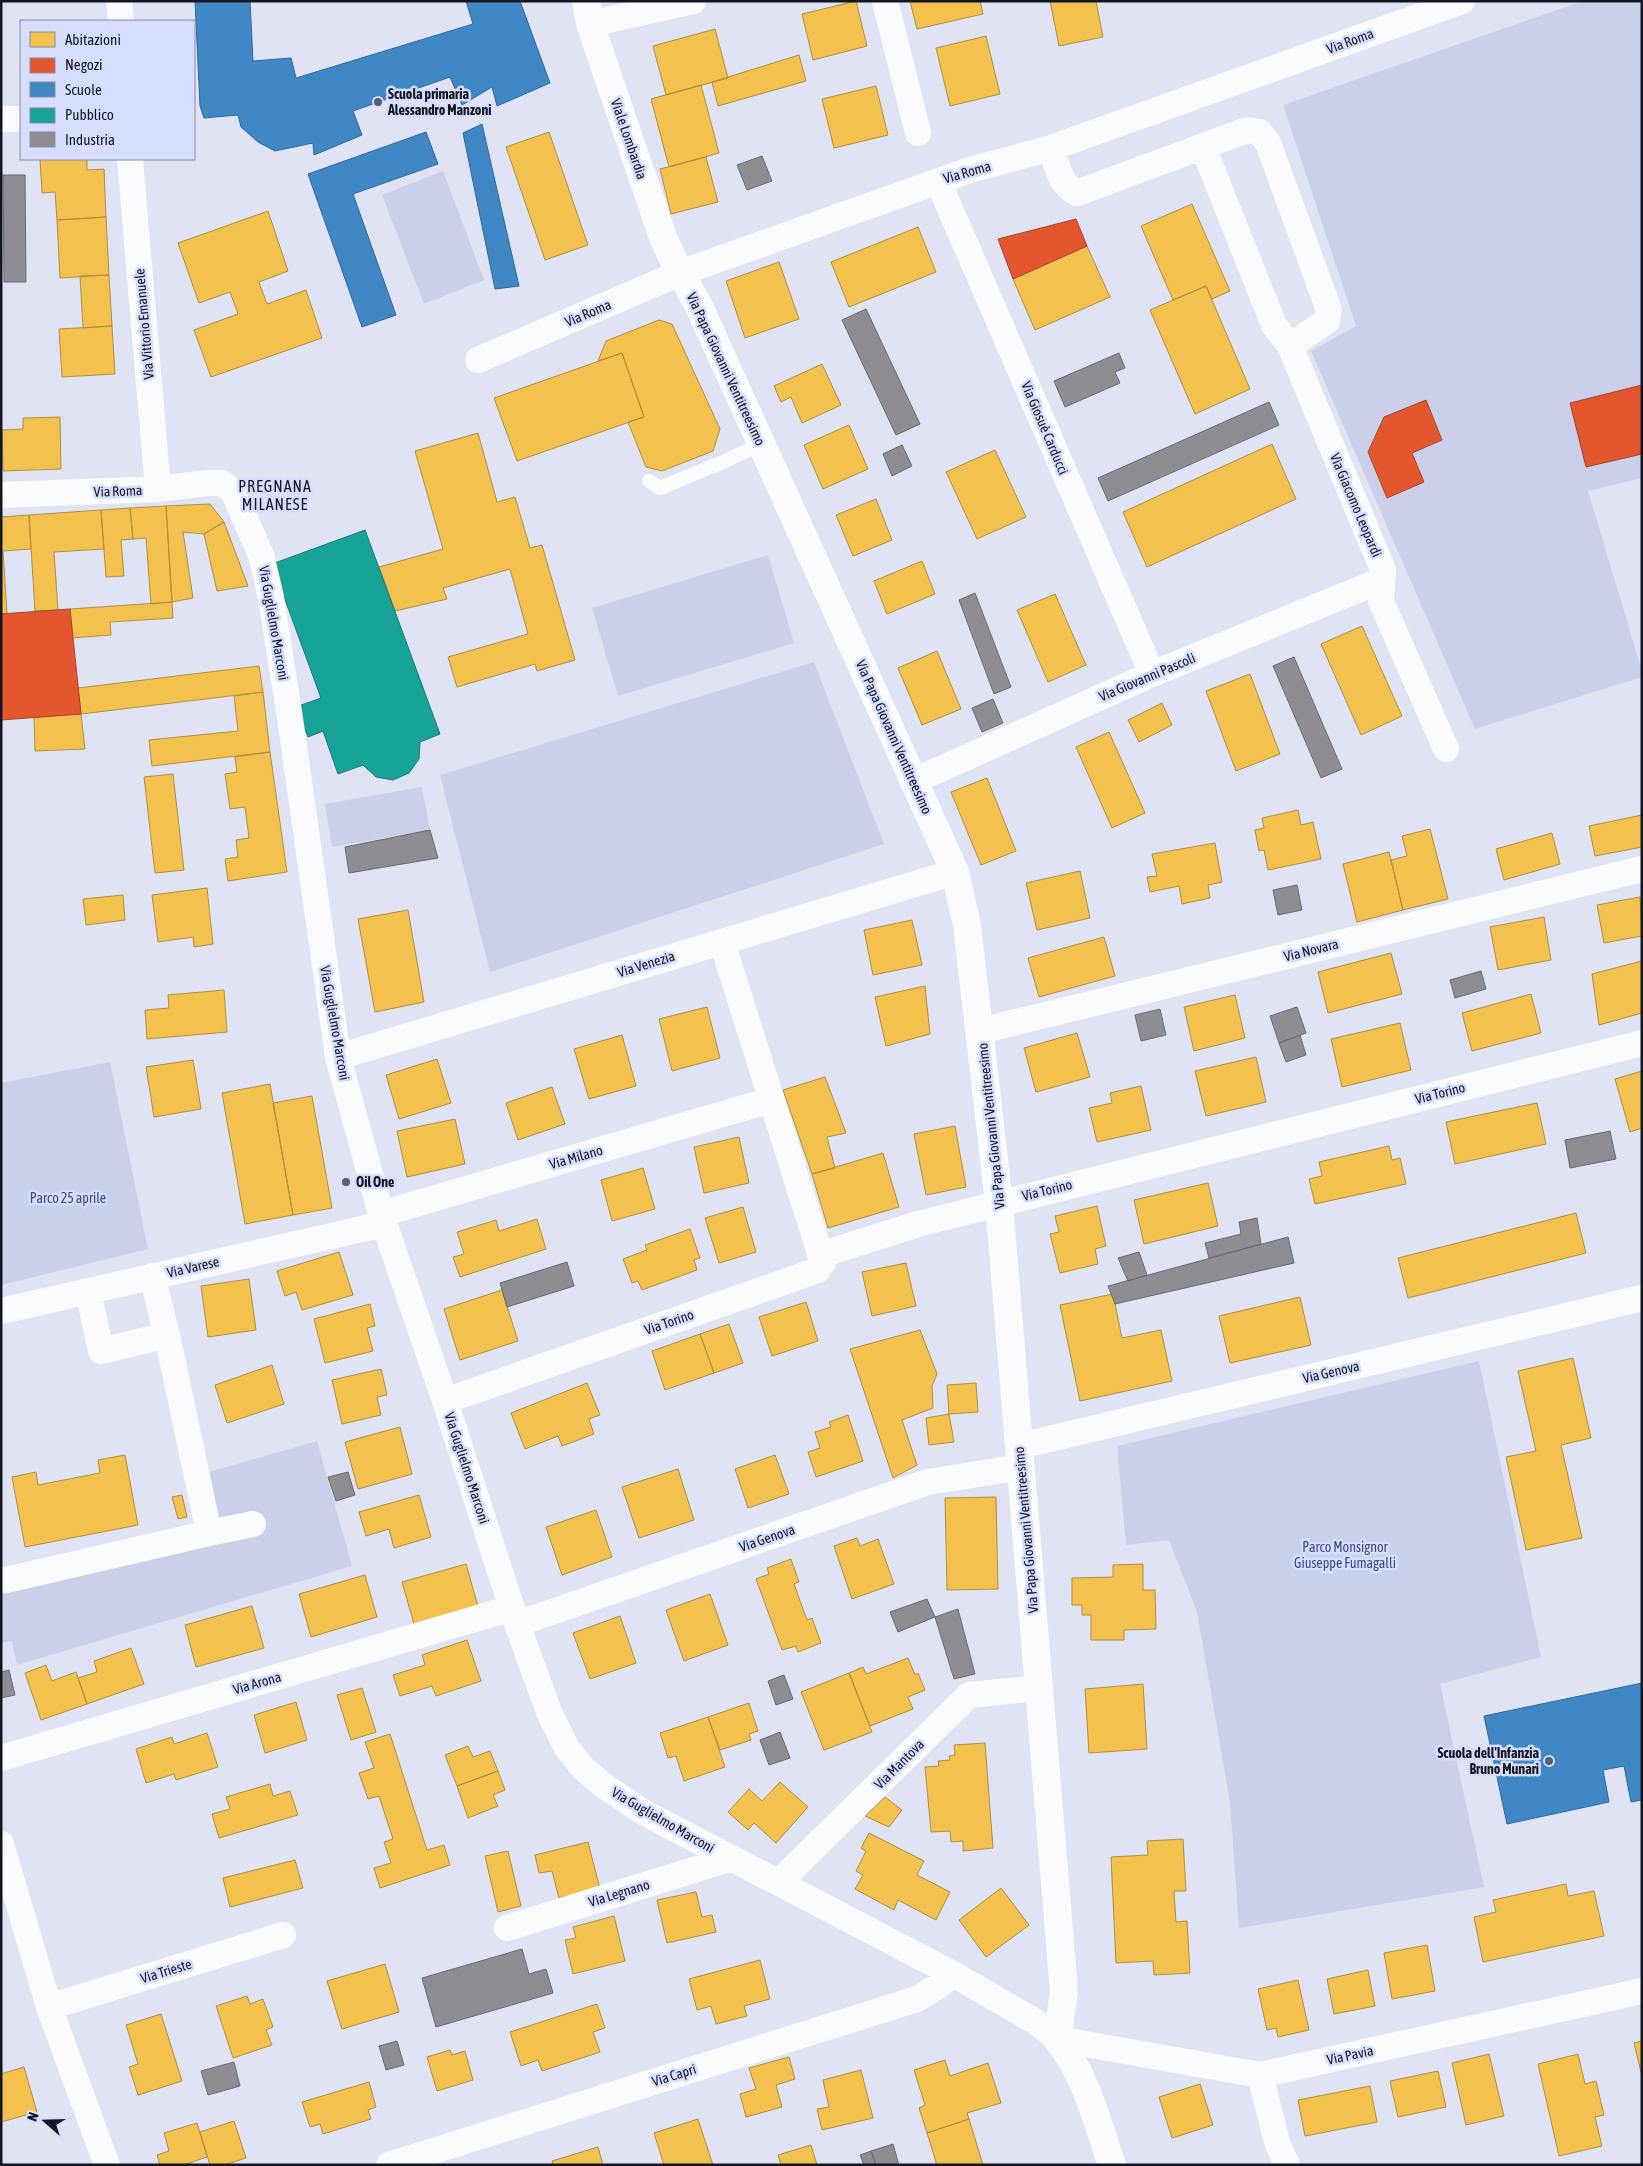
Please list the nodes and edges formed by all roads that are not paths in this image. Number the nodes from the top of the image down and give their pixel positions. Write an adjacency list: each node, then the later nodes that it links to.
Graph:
1 (119, 1): 6 (street)
2 (693, 1): 5 (street)
3 (885, 1): 9 (street)
4 (1462, 1): 10 (street, Via Roma)
5 (588, 13): 14 (street, Viale Lombardia)
6 (121, 20)
7 (20, 119): 8 (street)
8 (1, 120)
9 (918, 134)
10 (1051, 148): 11 (street); 13 (street, Via Roma)
11 (1198, 148): 15 (street, Via Giacomo Leopardi); 15 (street)
12 (130, 160): 19 (street, Via Vittorio Emanuele)
13 (938, 181): 14 (street, Via Roma); 23 (street, Via Giosuè Carducci)
14 (680, 274): 16 (street, Via Roma); 17 (street, Via Papa Giovanni Ventitreesimo)
15 (1290, 346): 22 (street, Via Giacomo Leopardi)
16 (479, 359)
17 (761, 444): 18 (lane); 25 (street, Via Papa Giovanni Ventitreesimo)
18 (649, 481)
19 (158, 489): 20 (street, Via Roma); 21 (street, Via Roma)
20 (232, 491): 31 (street, Via Guglielmo Marconi)
21 (1, 495)
22 (1382, 580): 23 (street, Via Giovanni Pascoli); 24 (street, Via Giacomo Leopardi)
23 (1152, 674): 25 (street, Via Giovanni Pascoli)
24 (1446, 749)
25 (914, 780): 27 (street, Via Papa Giovanni Ventitreesimo)
26 (1642, 869): 29 (street, Via Novara)
27 (955, 872): 28 (street, Via Venezia); 29 (street, Via Papa Giovanni Ventitreesimo)
28 (722, 942): 31 (street, Via Venezia); 32 (street)
29 (980, 1031): 33 (street, Via Papa Giovanni Ventitreesimo)
30 (1642, 1044): 33 (street, Via Torino)
31 (338, 1057): 34 (street, Via Guglielmo Marconi)
32 (771, 1100): 34 (street, Via Milano); 35 (street)
33 (999, 1203): 35 (street, Via Torino); 42 (street, Via Papa Giovanni Ventitreesimo)
34 (382, 1219): 36 (street, Via Varese); 41 (street, Via Guglielmo Marconi)
35 (823, 1263): 41 (street, Via Torino)
36 (152, 1276): 37 (street, Via Varese); 40 (street)
37 (88, 1291): 39 (street, Via Varese); 40 (street)
38 (1642, 1298): 42 (street, Via Genova)
39 (1, 1310)
40 (166, 1335): 44 (street)
41 (445, 1401): 46 (street, Via Guglielmo Marconi)
42 (1020, 1457): 46 (street, Via Genova); 47 (street, Via Papa Giovanni Ventitreesimo)
43 (253, 1524): 44 (street)
44 (209, 1533): 45 (street)
45 (6, 1580)
46 (514, 1616): 48 (street, Via Arona); 50 (street, Via Guglielmo Marconi)
47 (1039, 1688): 51 (street, Via Mantova); 57 (street, Via Papa Giovanni Ventitreesimo)
48 (1, 1758)
49 (1, 1844): 56 (street)
50 (732, 1858): 51 (street, Via Guglielmo Marconi); 52 (street, Via Legnano)
51 (779, 1882): 54 (street, Via Guglielmo Marconi)
52 (507, 1928)
53 (283, 1935): 56 (street, Via Trieste)
54 (953, 1974): 57 (street, Via Guglielmo Marconi); 60 (street, Via Capri)
55 (1642, 1991): 58 (street, Via Pavia)
56 (49, 2007): 59 (street)
57 (1057, 2039): 58 (street, Via Pavia); 61 (street, Via Guglielmo Marconi)
58 (1260, 2074): 62 (street)
59 (108, 2165)
60 (389, 2165)
61 (1112, 2165)
62 (1287, 2165)

